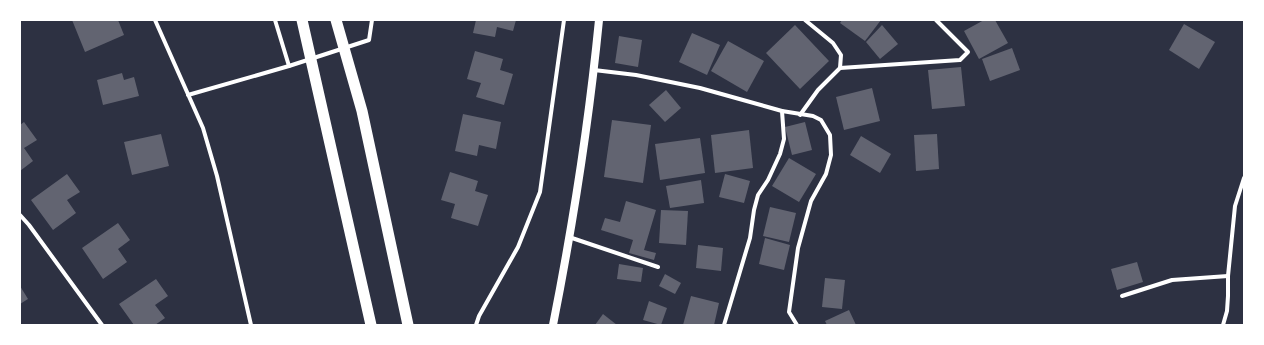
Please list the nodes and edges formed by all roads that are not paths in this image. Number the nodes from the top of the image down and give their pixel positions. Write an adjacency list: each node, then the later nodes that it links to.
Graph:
1 (155, 20): 13 (street)
2 (274, 20): 10 (street)
3 (302, 20): 24 (highway)
4 (336, 20): 25 (highway)
5 (372, 20): 10 (street)
6 (564, 20): 26 (street)
7 (599, 20): 12 (main road)
8 (805, 20): 11 (street)
9 (936, 20): 11 (street)
10 (289, 66): 13 (street)
11 (840, 68): 15 (street)
12 (594, 70): 14 (street); 18 (main road)
13 (188, 95): 23 (street)
14 (782, 112): 15 (street); 28 (street)
15 (800, 115): 29 (street)
16 (1244, 178): 20 (street)
17 (20, 215): 22 (street)
18 (569, 238): 19 (street); 27 (main road)
19 (658, 267)
20 (1228, 276): 21 (street); 30 (street)
21 (1122, 296)
22 (102, 325)
23 (251, 325)
24 (371, 325)
25 (408, 325)
26 (476, 325)
27 (553, 325)
28 (724, 325)
29 (797, 325)
30 (1223, 325)

